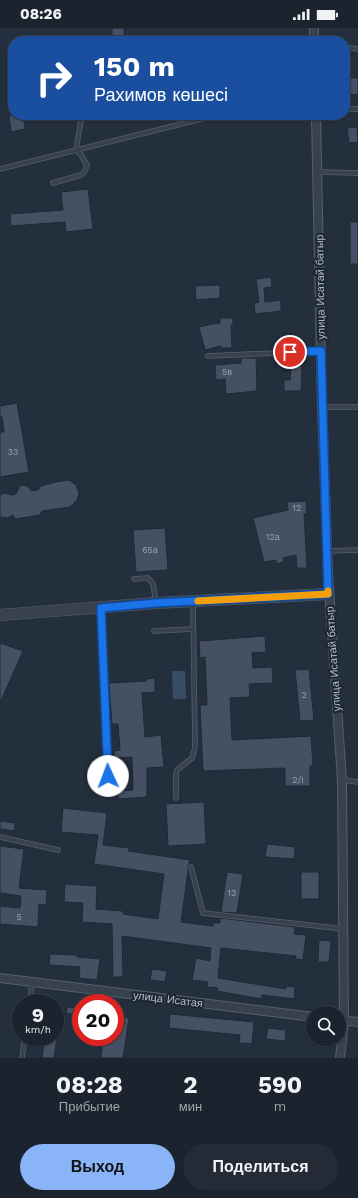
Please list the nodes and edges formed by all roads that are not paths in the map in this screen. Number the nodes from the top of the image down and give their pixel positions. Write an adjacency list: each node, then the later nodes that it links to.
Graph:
1 (81, 120): 4 (lane)
2 (197, 120): 4 (lane)
3 (316, 120): 6 (street, улица Исатай батыр)
4 (76, 150): 5 (lane); 8 (lane)
5 (0, 169)
6 (317, 172): 7 (lane); 9 (street, улица Исатай батыр)
7 (358, 173)
8 (53, 182)
9 (321, 351): 10 (lane); 11 (street, улица Исатай батыр)
10 (208, 356)
11 (322, 407): 12 (lane); 14 (street, улица Исатай батыр)
12 (358, 407)
13 (358, 550): 14 (lane)
14 (327, 551): 16 (street, улица Исатай батыр)
15 (134, 578): 18 (lane)
16 (328, 594): 17 (street); 23 (street, улица Исатай батыр)
17 (192, 601): 18 (street); 21 (lane)
18 (156, 603): 19 (street)
19 (101, 608): 20 (street); 25 (lane)
20 (0, 615)
21 (193, 629): 22 (lane); 26 (lane)
22 (154, 631)
23 (342, 780): 24 (lane); 30 (street, улица Исатай батыр)
24 (358, 782)
25 (108, 791)
26 (176, 798)
27 (0, 837): 28 (lane)
28 (58, 850)
29 (191, 867): 30 (lane)
30 (343, 929): 34 (street, улица Исатай батыр)
31 (0, 978): 32 (street, улица Исатая)
32 (32, 982): 33 (lane); 35 (street, улица Исатая)
33 (31, 994)
34 (341, 1006)
35 (306, 1016)
36 (346, 1021): 37 (street)
37 (358, 1022)
38 (24, 1046): 40 (lane)
39 (340, 1046): 41 (street, улица Исатай батыр)
40 (22, 1058)
41 (340, 1058)

